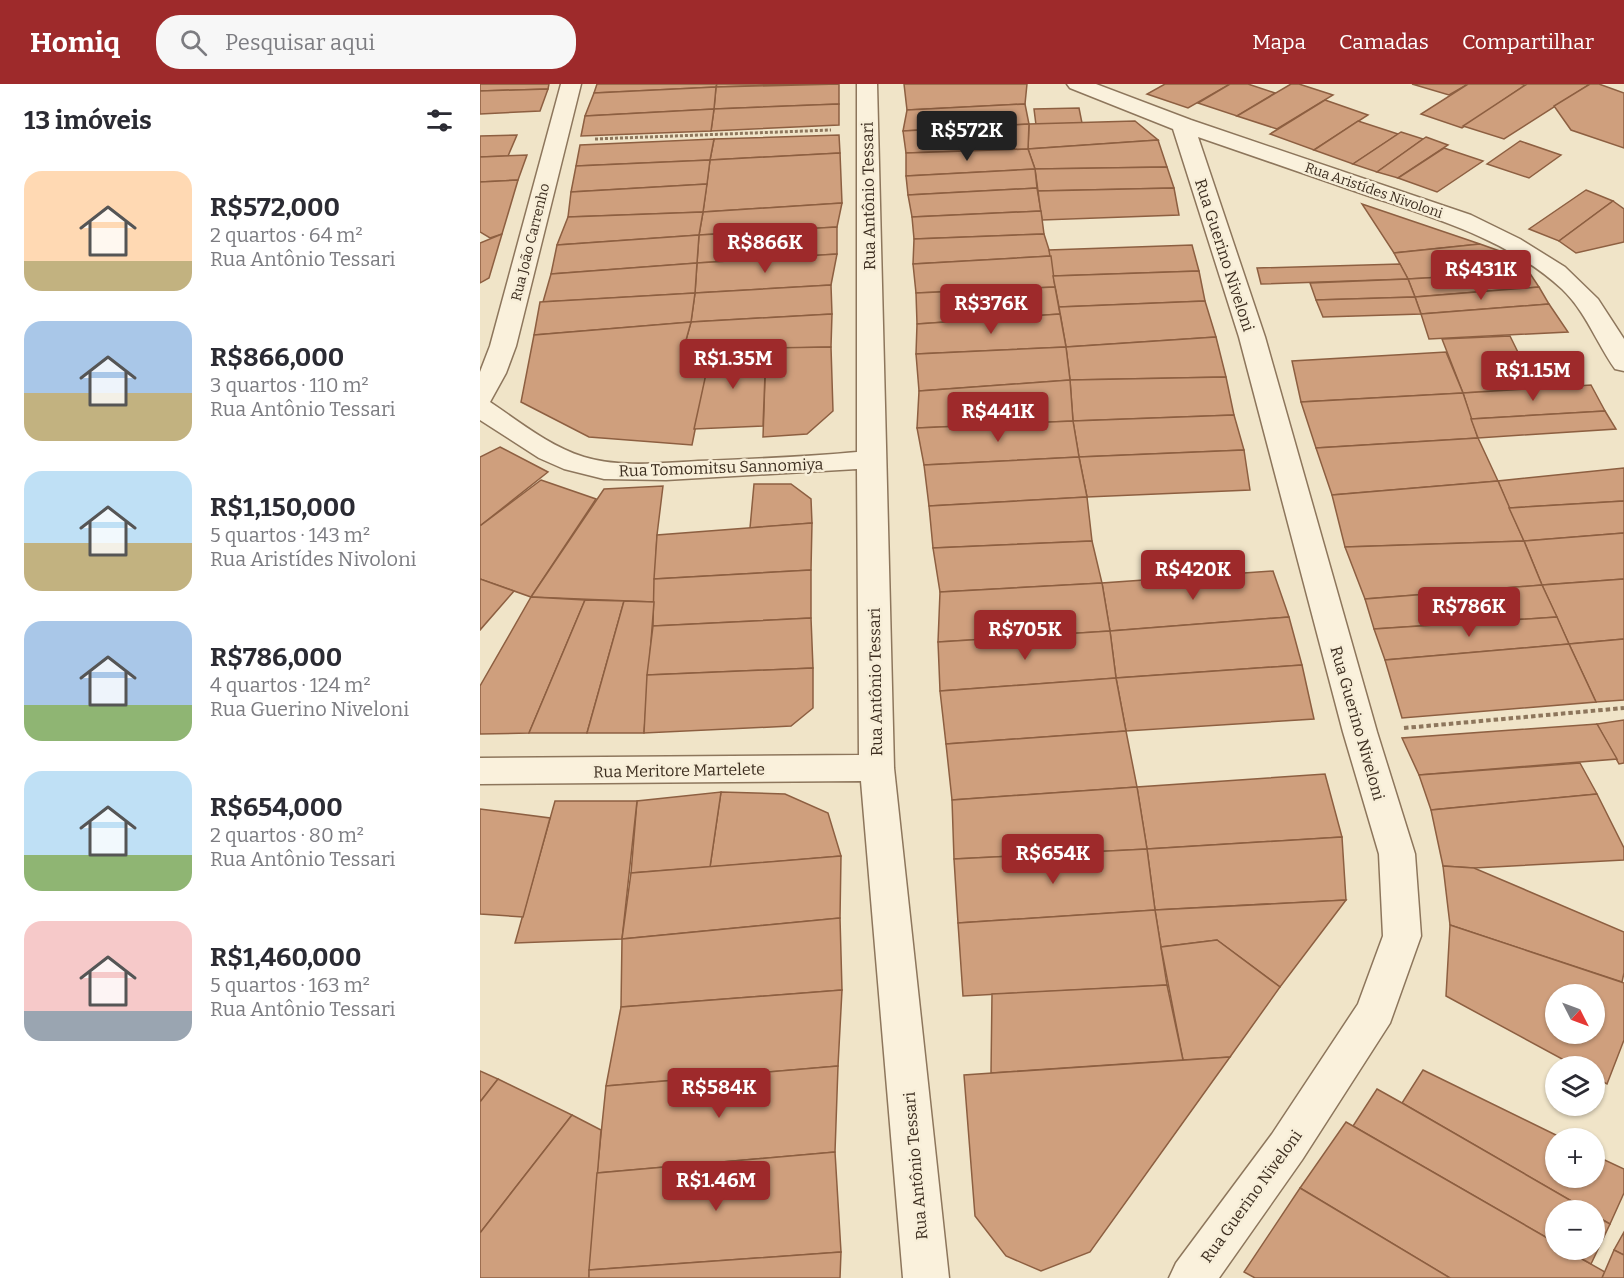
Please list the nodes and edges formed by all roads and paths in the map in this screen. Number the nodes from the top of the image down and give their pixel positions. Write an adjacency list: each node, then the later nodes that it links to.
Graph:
1 (571, 84): 8 (street, Rua João Carrenho)
2 (867, 84): 10 (street, Rua Antônio Tessari)
3 (1077, 84): 4 (street, Rua Aristídes Nivoloni)
4 (1183, 125): 7 (street, Rua Aristídes Nivoloni); 12 (street, Rua Guerino Niveloni)
5 (837, 129): 6 (path)
6 (591, 139)
7 (1624, 363)
8 (480, 397)
9 (480, 407): 10 (street, Rua Tomomitsu Sannomiya)
10 (871, 459): 13 (street, Rua Antônio Tessari)
11 (1624, 708): 12 (path)
12 (1360, 732): 16 (street, Rua Guerino Niveloni)
13 (877, 768): 14 (street, Rua Meritore Martelete); 15 (street, Rua Antônio Tessari)
14 (480, 771)
15 (926, 1278)
16 (1192, 1278)

